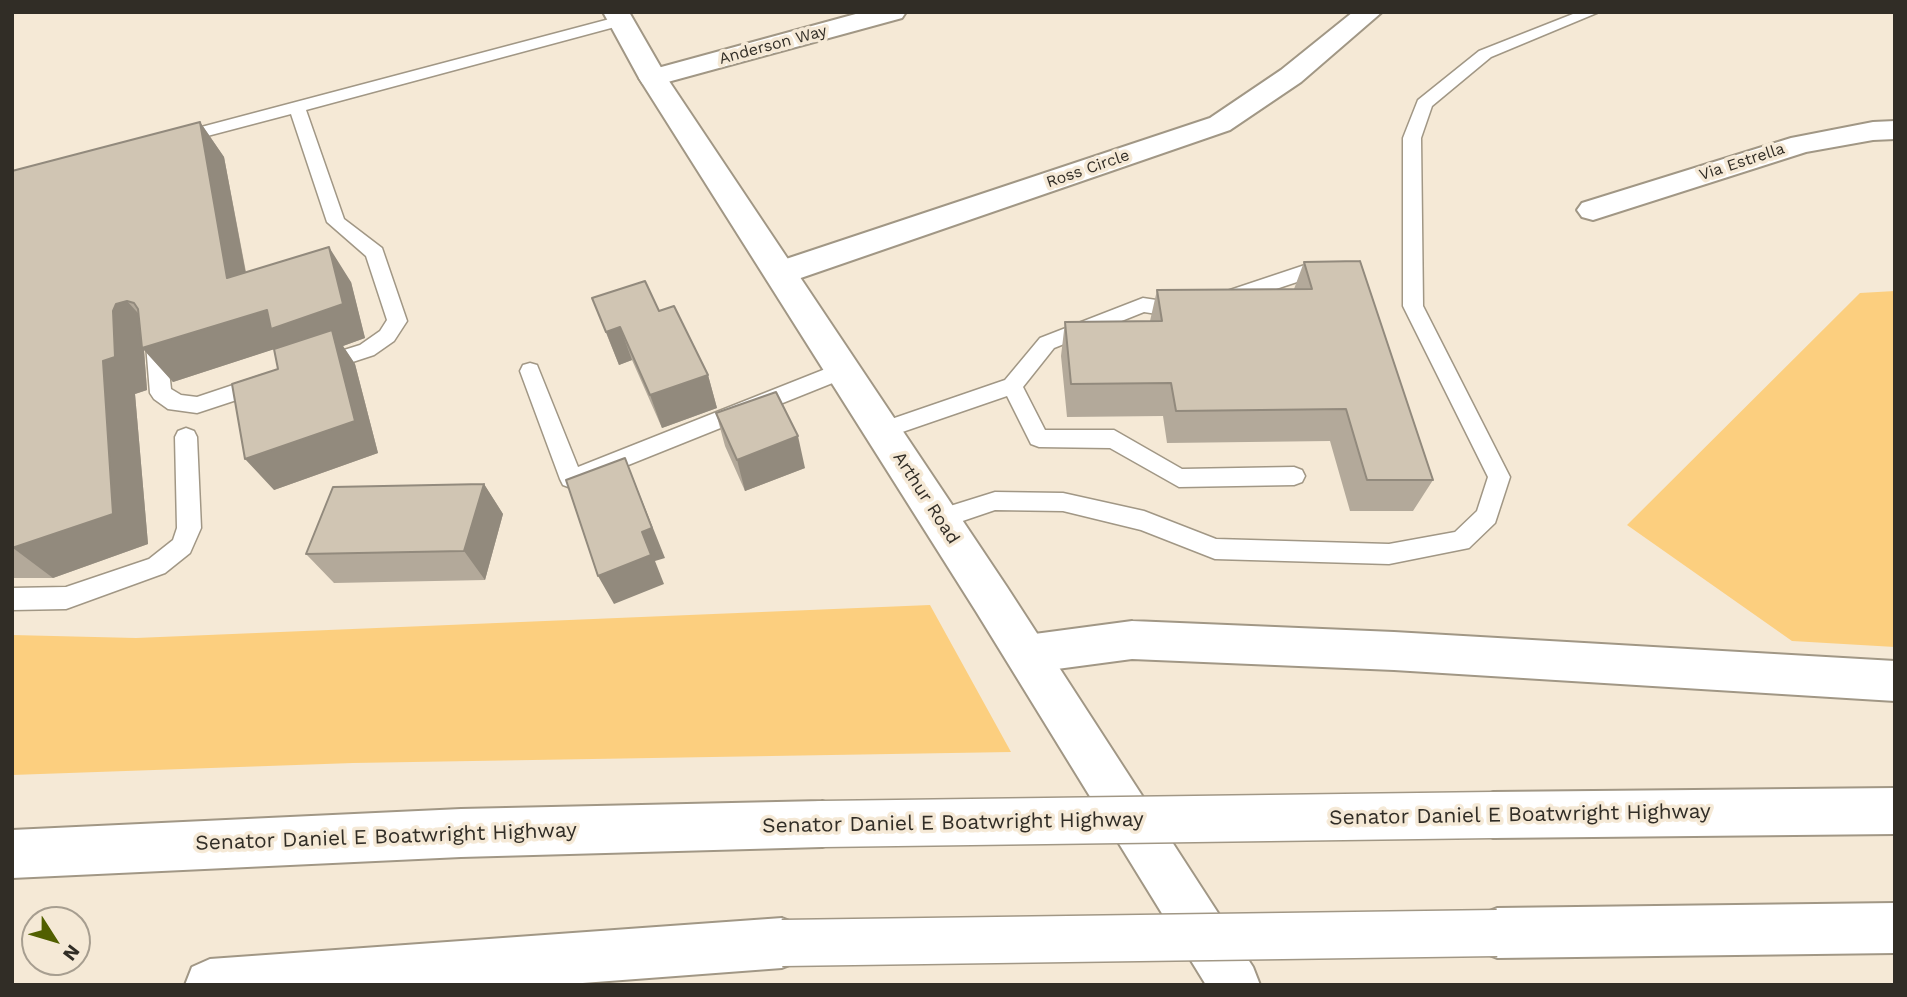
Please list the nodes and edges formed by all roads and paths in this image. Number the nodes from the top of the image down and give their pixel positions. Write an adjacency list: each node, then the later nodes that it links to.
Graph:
1 (893, 12): 5 (main road, Anderson Way)
2 (1369, 12): 11 (main road, Ross Circle)
3 (1592, 12): 21 (lane)
4 (618, 17): 5 (main road, Arthur Road); 6 (lane)
5 (653, 79): 11 (main road, Arthur Road)
6 (297, 107): 8 (lane); 14 (lane)
7 (1895, 130): 9 (main road, Via Estrella)
8 (164, 142)
9 (1593, 210)
10 (1311, 270): 17 (lane)
11 (780, 273): 13 (main road, Arthur Road)
12 (156, 344): 16 (lane)
13 (843, 370): 15 (lane); 18 (main road, Arthur Road)
14 (302, 371)
15 (530, 371)
16 (276, 380)
17 (1012, 386): 18 (lane); 20 (lane)
18 (883, 432): 21 (main road, Arthur Road)
19 (186, 437): 22 (lane)
20 (1294, 476)
21 (939, 519): 23 (main road, Arthur Road)
22 (12, 599)
23 (1027, 654): 24 (main road); 29 (main road, Arthur Road)
24 (1895, 681)
25 (1895, 811): 26 (main road, Senator Daniel E Boatwright Highway, bridge)
26 (12, 854)
27 (1895, 928): 28 (main road, bridge)
28 (210, 985)
29 (1234, 985)

